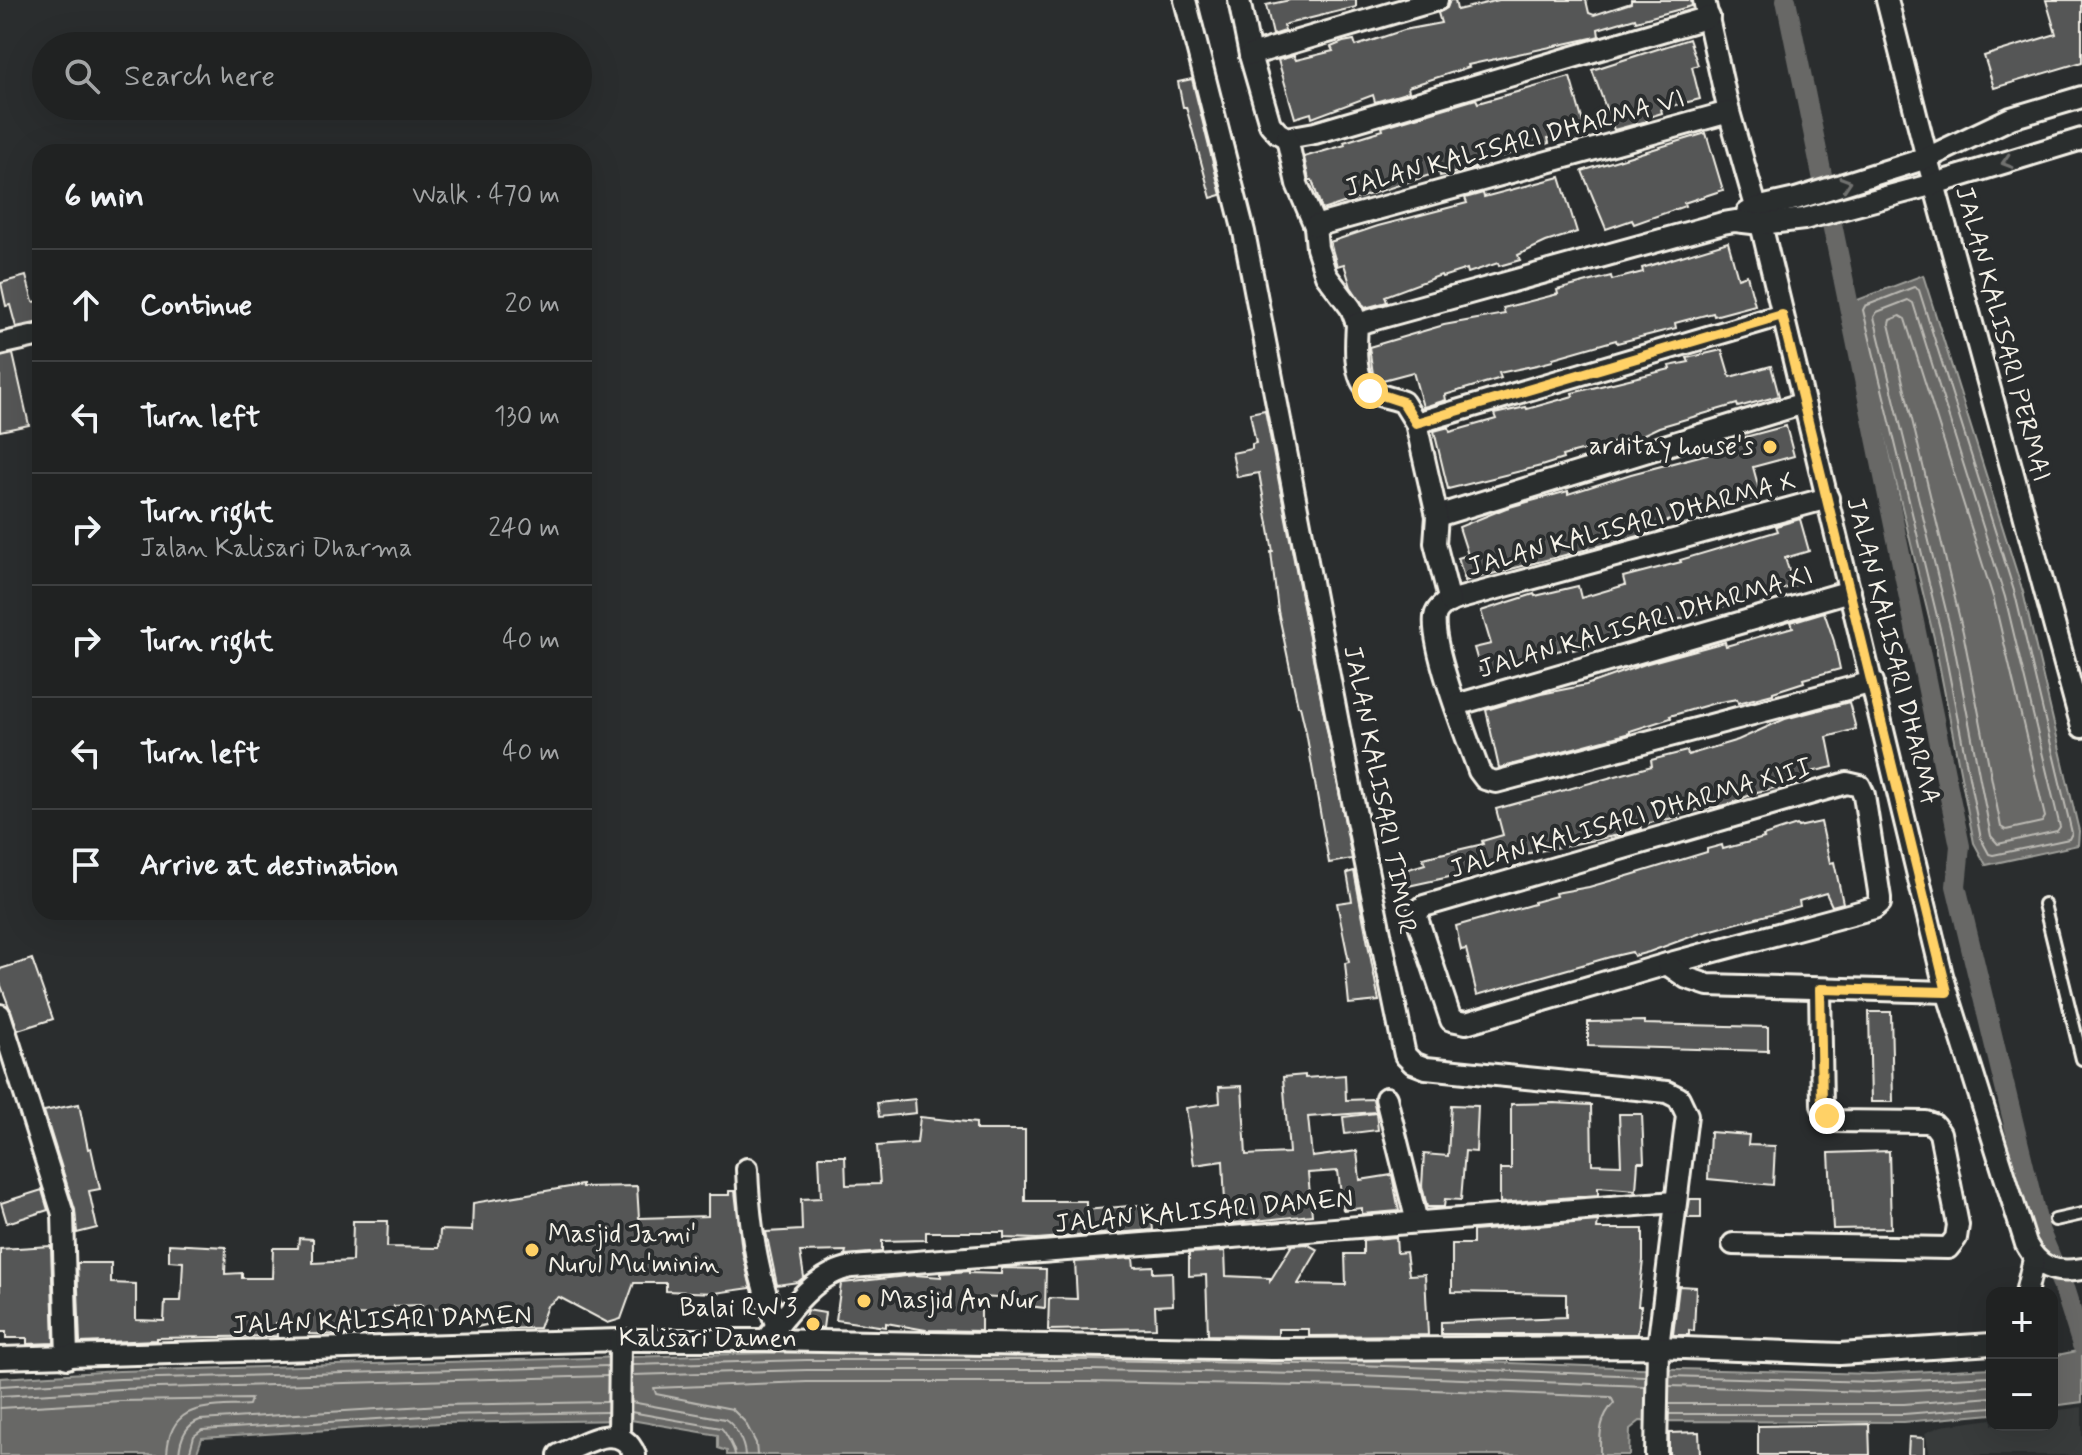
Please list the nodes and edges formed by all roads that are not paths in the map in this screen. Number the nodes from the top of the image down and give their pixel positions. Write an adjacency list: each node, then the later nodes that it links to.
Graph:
1 (1185, 0): 37 (street, JALAN KALISARI TIMUR)
2 (1239, 0): 6 (street)
3 (1437, 0): 6 (street)
4 (1887, 0): 11 (street, JALAN KALISARI PERMAI)
5 (1706, 9): 8 (street, JALAN KALISARI DHARMA); 9 (street)
6 (1250, 55): 9 (street)
7 (2082, 97): 11 (street)
8 (1729, 112): 13 (street, JALAN KALISARI DHARMA); 14 (street, JALAN KALISARI DHARMA VI)
9 (1287, 138): 14 (street)
10 (2082, 139): 12 (street, one-way to 12)
11 (1927, 158): 12 (street, JALAN KALISARI PERMAI); 13 (street, one-way to 11)
12 (1934, 184): 13 (street); 25 (street, JALAN KALISARI PERMAI)
13 (1758, 216): 15 (street, JALAN KALISARI DHARMA); 16 (street)
14 (1315, 226): 16 (street)
15 (1782, 315): 19 (street, JALAN KALISARI DHARMA); 20 (street)
16 (1357, 324): 20 (street)
17 (32, 337): 18 (street)
18 (0, 344)
19 (1804, 403): 21 (street, JALAN KALISARI DHARMA); 22 (street)
20 (1416, 423): 22 (street)
21 (1828, 498): 23 (street, JALAN KALISARI DHARMA); 24 (street, JALAN KALISARI DHARMA X)
22 (1437, 516): 24 (street)
23 (1850, 591): 26 (street, JALAN KALISARI DHARMA); 27 (street, JALAN KALISARI DHARMA XI)
24 (1450, 602): 27 (street)
25 (2074, 672): 28 (street, JALAN KALISARI PERMAI)
26 (1873, 682): 27 (street); 32 (street, JALAN KALISARI DHARMA)
27 (1456, 705)
28 (2082, 727)
29 (2044, 904): 34 (lane)
30 (1667, 964): 30 (street, JALAN KALISARI DHARMA XIII); 31 (street)
31 (1820, 989): 32 (street); 41 (street)
32 (1947, 992): 42 (street, JALAN KALISARI DHARMA)
33 (0, 1015): 50 (street)
34 (2082, 1059)
35 (1386, 1098): 40 (street)
36 (747, 1169): 45 (street)
37 (1675, 1202): 40 (street, JALAN KALISARI DAMEN); 48 (street, JALAN KALISARI TIMUR)
38 (2082, 1214): 39 (lane)
39 (2055, 1220)
40 (1417, 1222): 45 (street, JALAN KALISARI DAMEN)
41 (1733, 1244)
42 (2042, 1265): 43 (street); 44 (street)
43 (2079, 1269)
44 (2029, 1287)
45 (772, 1333): 47 (street, JALAN KALISARI DAMEN); 48 (street, JALAN KALISARI DAMEN)
46 (1986, 1344): 48 (street, JALAN KALISARI DAMEN)
47 (621, 1346): 50 (street, JALAN KALISARI DAMEN); 51 (street)
48 (1658, 1355): 52 (street, JALAN KALISARI TIMUR)
49 (0, 1358): 50 (street, JALAN KALISARI DAMEN)
50 (67, 1358)
51 (620, 1430): 53 (street); 54 (street)
52 (1656, 1446)
53 (559, 1455)
54 (635, 1455)

